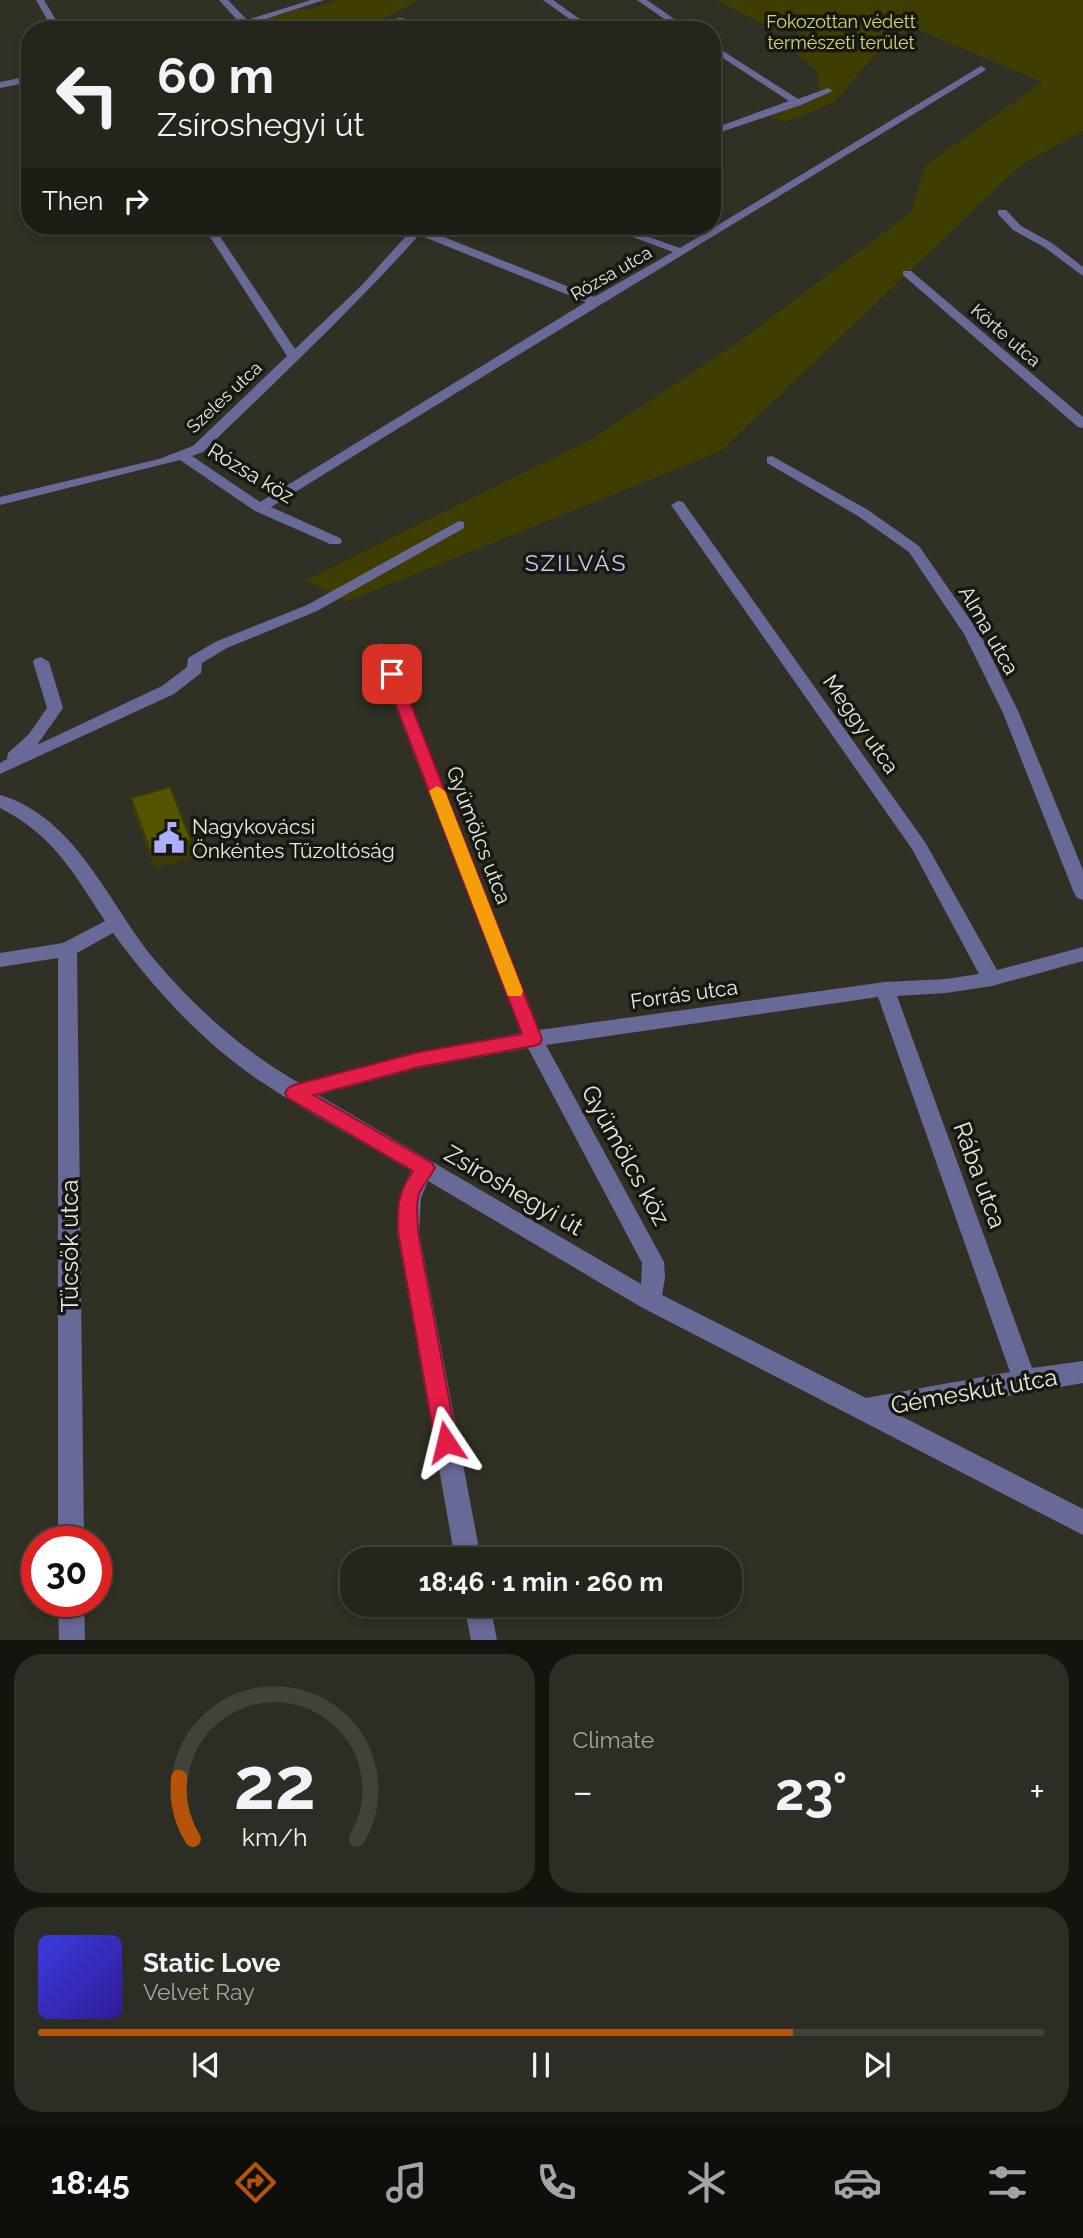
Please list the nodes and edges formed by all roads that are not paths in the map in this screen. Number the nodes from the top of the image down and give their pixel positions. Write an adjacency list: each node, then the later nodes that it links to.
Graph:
1 (40, 0): 6 (street)
2 (223, 0): 7 (street)
3 (320, 0): 8 (street)
4 (547, 0): 9 (street)
5 (641, 0): 10 (street)
6 (53, 21)
7 (243, 21)
8 (252, 21)
9 (578, 21)
10 (672, 21)
11 (721, 53): 16 (street)
12 (981, 69): 21 (street, Rózsa utca)
13 (21, 81): 14 (street)
14 (0, 85)
15 (828, 91): 16 (street)
16 (797, 103): 18 (street)
17 (721, 125): 18 (street)
18 (725, 128): 19 (street)
19 (721, 129)
20 (1002, 212): 28 (street)
21 (721, 228)
22 (214, 235): 31 (street)
23 (413, 235): 31 (street, Szeles utca)
24 (436, 235): 30 (street)
25 (634, 235): 27 (street)
26 (710, 235): 27 (street, Rózsa utca)
27 (682, 252): 30 (street, Rózsa utca)
28 (1083, 272)
29 (907, 273): 32 (street, Körte utca)
30 (595, 301): 37 (street, Rózsa utca)
31 (294, 357): 33 (street, Szeles utca)
32 (1083, 424)
33 (183, 456): 35 (street, Szeles utca); 37 (street, Rózsa köz)
34 (772, 460): 44 (street, Alma utca)
35 (1, 499)
36 (678, 505): 49 (street, Meggy utca)
37 (260, 508): 39 (street, Rózsa köz)
38 (459, 525): 42 (street)
39 (335, 541)
40 (382, 648): 51 (street, Gyümölcs utca)
41 (41, 662): 42 (street)
42 (1, 769)
43 (0, 801): 45 (street, Zsíroshegyi út)
44 (1083, 893)
45 (116, 923): 46 (street); 52 (street, Zsíroshegyi út)
46 (67, 949): 48 (street); 59 (street, Tücsök utca)
47 (1083, 954): 49 (street, Forrás utca)
48 (0, 960)
49 (992, 979): 50 (street, Forrás utca)
50 (885, 989): 51 (street, Forrás utca); 56 (street, Rába utca)
51 (533, 1039): 52 (street, Forrás utca); 54 (street, Gyümölcs köz)
52 (294, 1093): 53 (street, Zsíroshegyi út)
53 (425, 1168): 54 (street, Zsíroshegyi út); 60 (street)
54 (649, 1300): 57 (street, Zsíroshegyi út)
55 (1083, 1373): 56 (street, Gémeskút utca)
56 (1025, 1380): 57 (street, Gémeskút utca)
57 (865, 1410): 58 (street, Zsíroshegyi út)
58 (1083, 1522)
59 (71, 1526)
60 (466, 1547)
61 (71, 1617): 63 (street)
62 (479, 1617): 64 (street)
63 (72, 1640)
64 (484, 1640)

